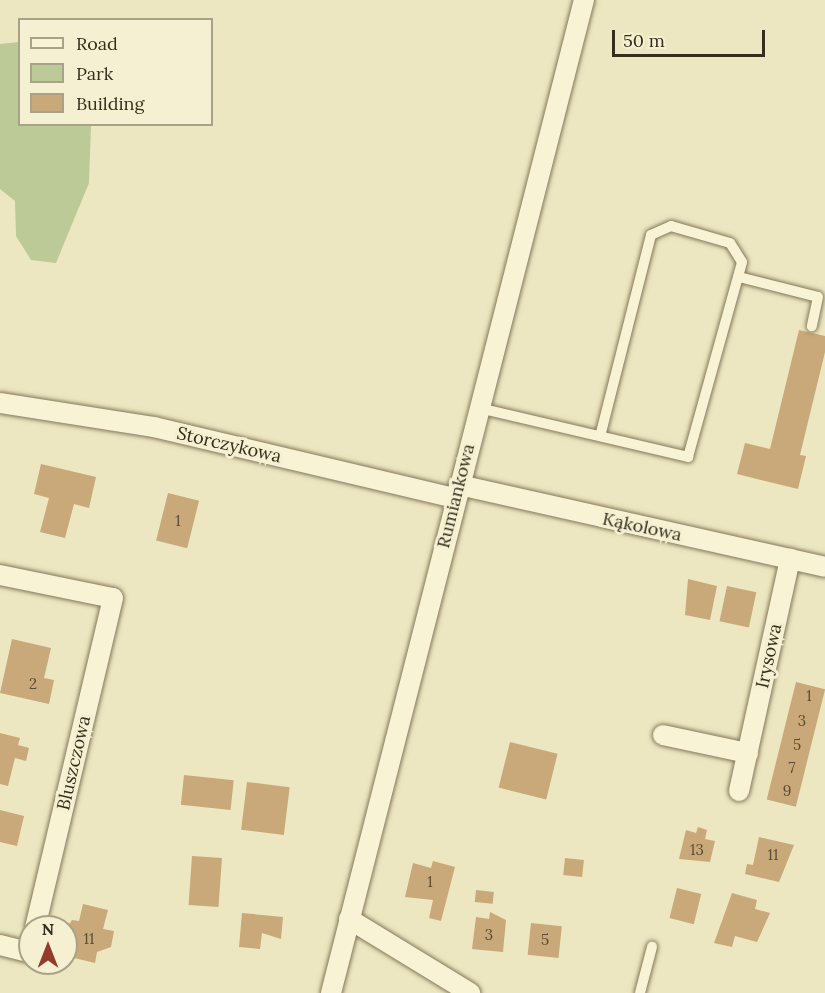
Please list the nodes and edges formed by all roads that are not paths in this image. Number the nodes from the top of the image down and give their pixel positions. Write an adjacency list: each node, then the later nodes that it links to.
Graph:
1 (584, 0): 5 (street, Rumiankowa)
2 (739, 277): 3 (lane); 6 (lane); 6 (lane)
3 (812, 326)
4 (0, 403): 7 (street, Storczykowa)
5 (479, 408): 6 (lane); 7 (street, Rumiankowa)
6 (600, 435)
7 (457, 492): 8 (street, Kąkolowa); 15 (street, Rumiankowa)
8 (790, 559): 9 (street, Kąkolowa); 12 (street, Irysowa)
9 (825, 567)
10 (0, 574): 14 (street, Bluszczowa)
11 (663, 735): 12 (street)
12 (748, 753): 13 (street, Irysowa)
13 (740, 791)
14 (38, 915)
15 (349, 919): 19 (street, Rumiankowa); 20 (street)
16 (0, 945): 18 (street)
17 (652, 947): 21 (lane)
18 (18, 950)
19 (331, 993)
20 (470, 993)
21 (640, 993)

